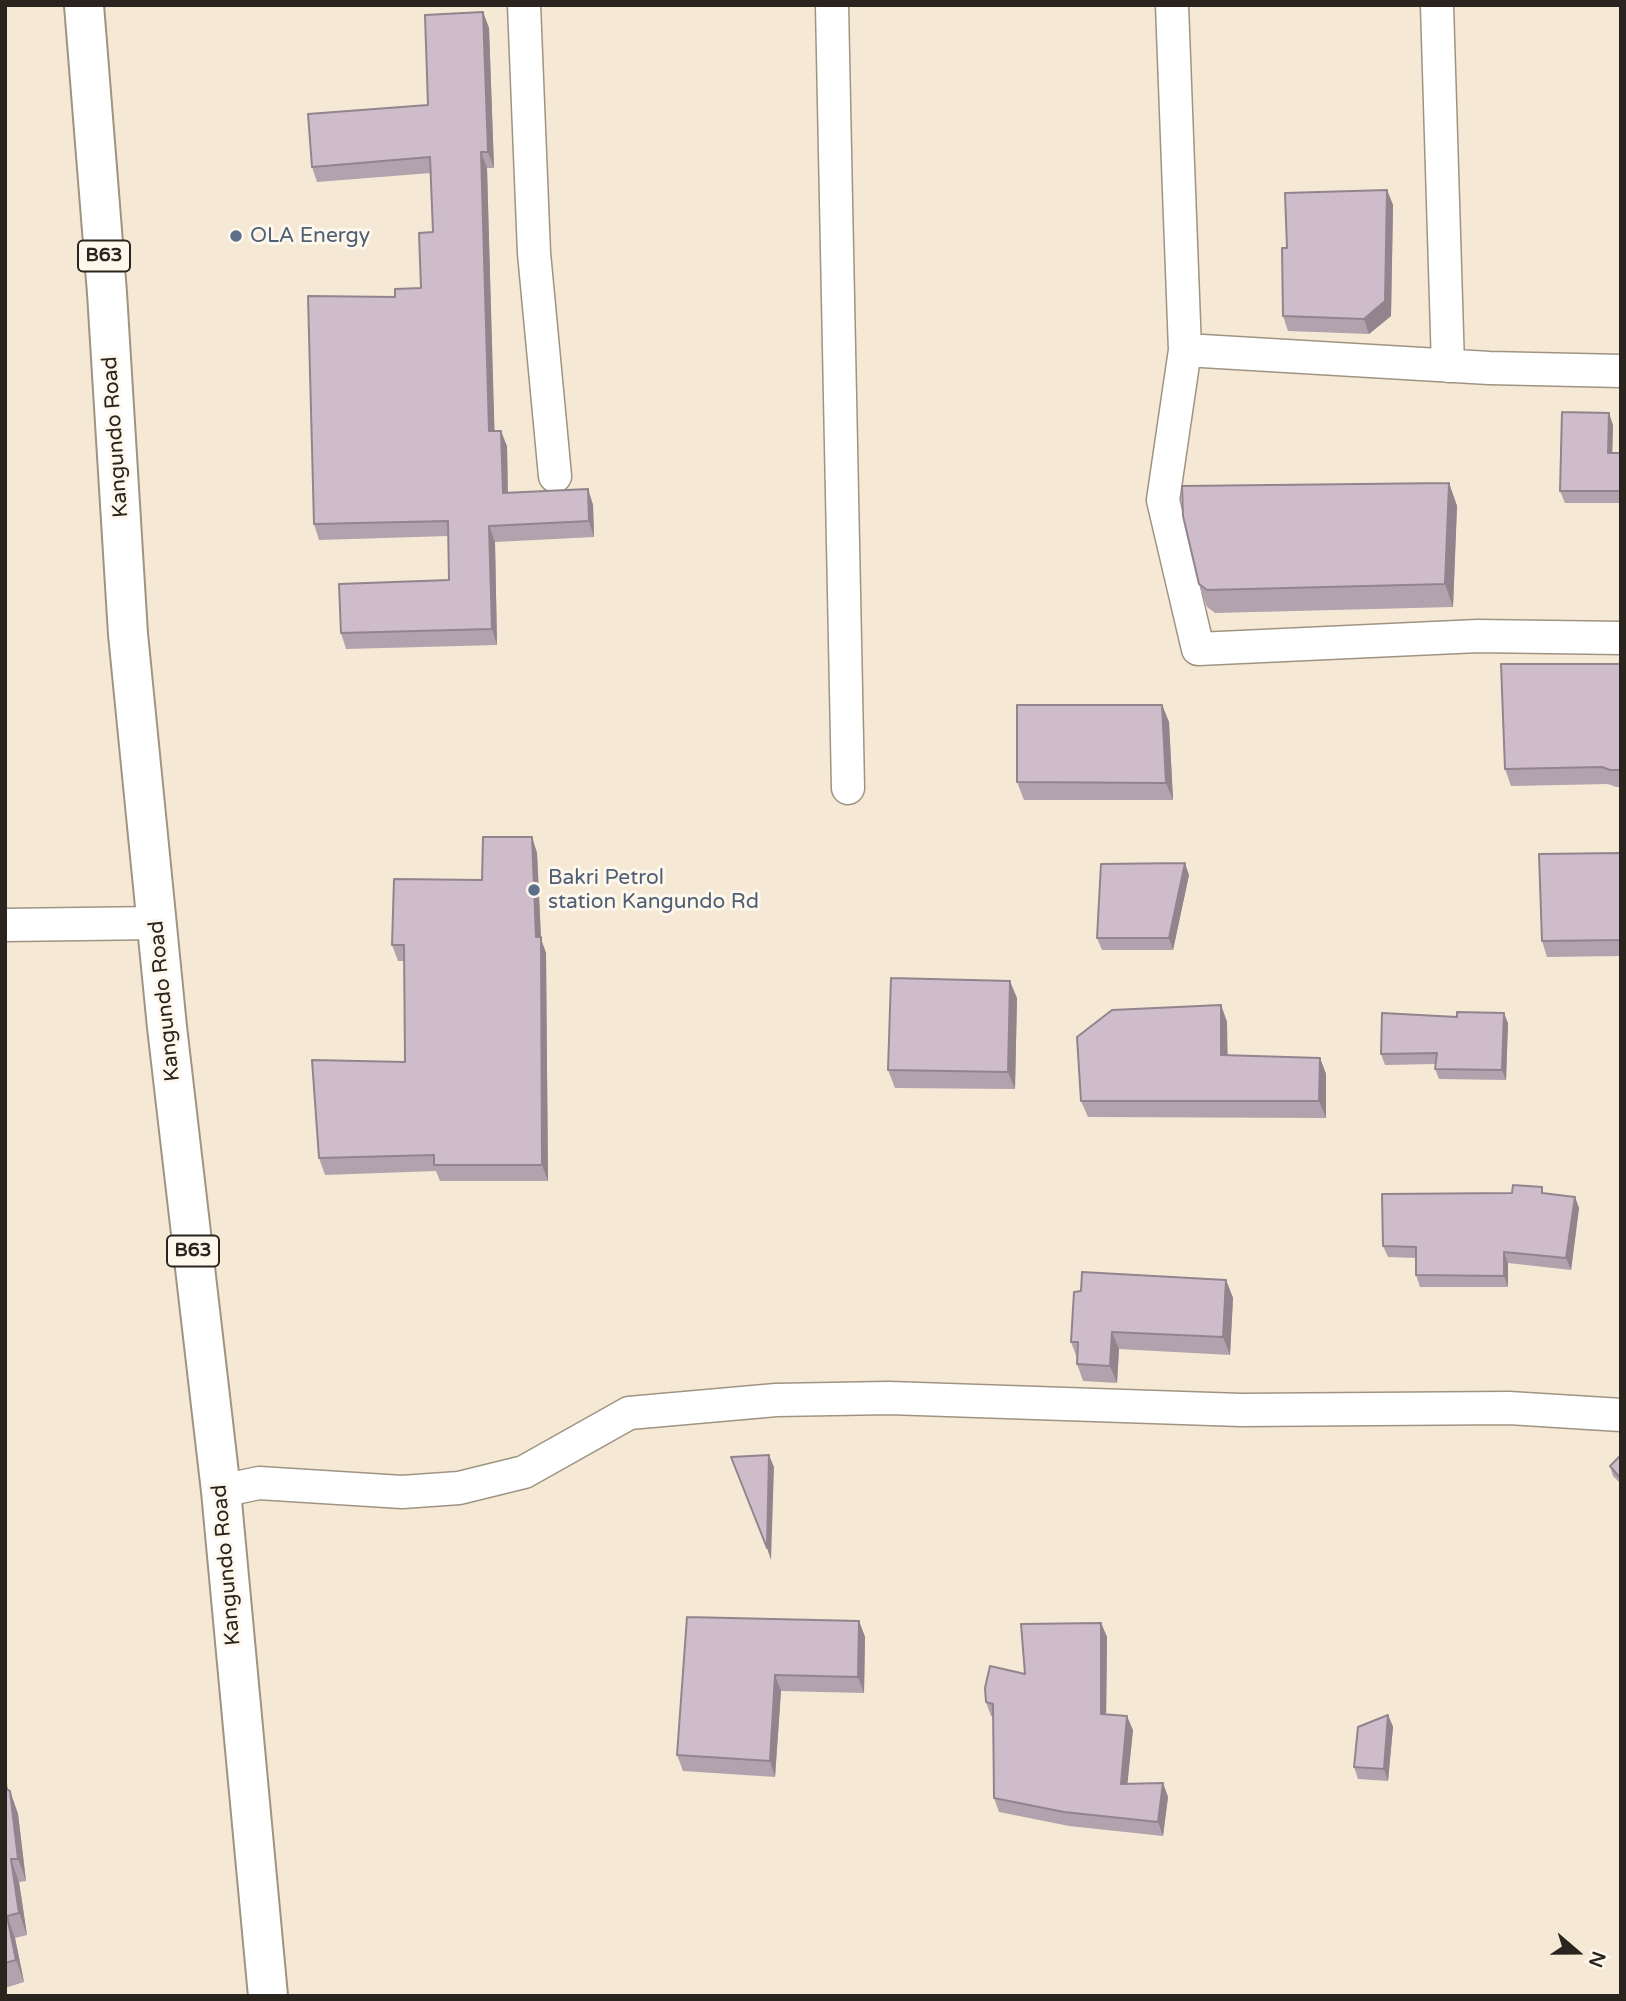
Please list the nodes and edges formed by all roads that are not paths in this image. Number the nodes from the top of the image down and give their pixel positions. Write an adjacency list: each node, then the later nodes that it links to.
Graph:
1 (84, 5): 12 (highway, Kangundo Road / B63)
2 (524, 5): 9 (street)
3 (832, 5): 11 (street)
4 (1172, 5): 6 (street)
5 (1437, 5): 7 (street)
6 (1185, 349): 7 (street); 10 (street)
7 (1448, 366): 8 (street)
8 (1621, 371)
9 (555, 476)
10 (1621, 638)
11 (848, 788)
12 (157, 923): 13 (street); 15 (highway, Kangundo Road / B63)
13 (5, 925)
14 (1621, 1415): 15 (street)
15 (221, 1491): 16 (highway, Kangundo Road / B63)
16 (268, 1996)

